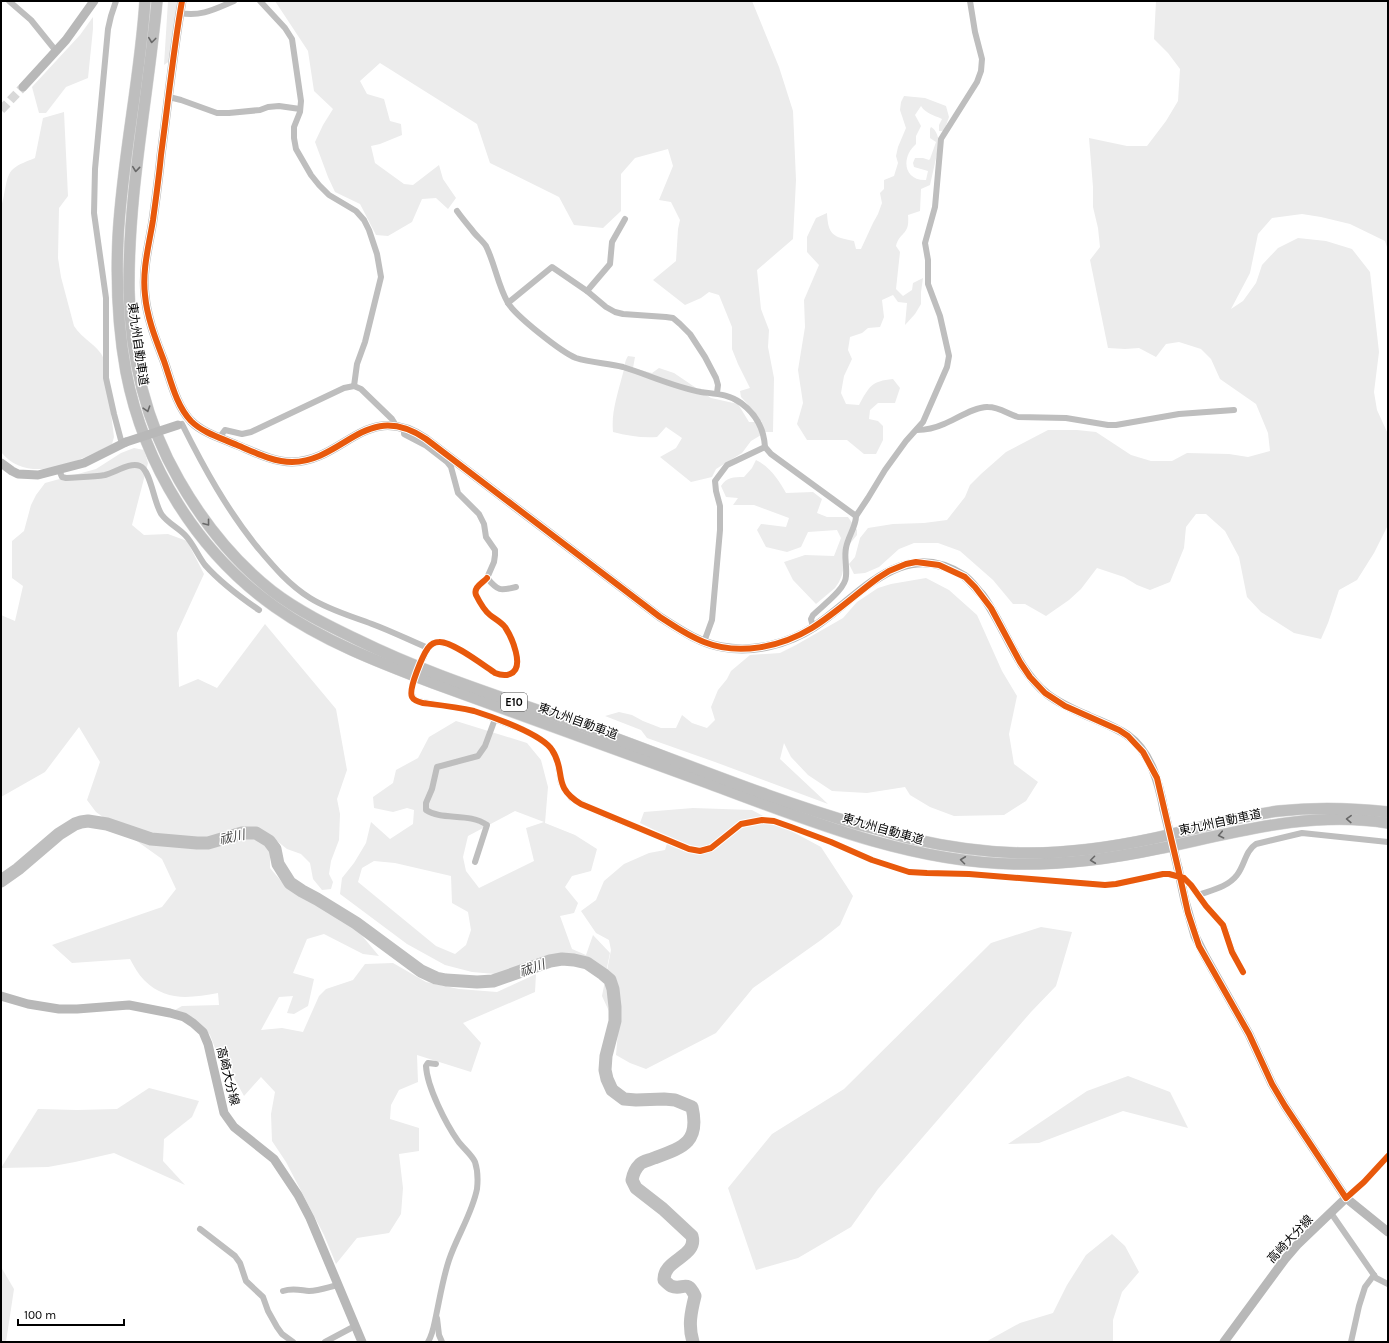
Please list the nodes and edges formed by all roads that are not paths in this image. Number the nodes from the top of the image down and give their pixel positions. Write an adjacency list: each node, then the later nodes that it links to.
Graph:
1 (9, 1): 11 (street)
2 (94, 1): 11 (street)
3 (116, 1): 27 (street)
4 (145, 1): 42 (highway, 東九州自動車道 / E10, one-way to 4)
5 (157, 1): 41 (highway, 東九州自動車道 / E10, one-way to 41)
6 (182, 1): 10 (street)
7 (234, 1): 10 (street)
8 (260, 1): 14 (street)
9 (970, 1): 25 (street)
10 (180, 13): 13 (street)
11 (56, 51): 12 (street)
12 (23, 87)
13 (169, 97): 14 (street); 22 (street)
14 (300, 109): 19 (street)
15 (457, 211): 18 (street)
16 (625, 219): 17 (street)
17 (587, 291): 18 (street); 20 (street)
18 (508, 303): 20 (street)
19 (354, 386): 24 (street); 26 (street)
20 (717, 393): 28 (street)
21 (1234, 410): 25 (street)
22 (191, 420): 23 (street); 26 (street)
23 (180, 425): 27 (street, bridge); 37 (street)
24 (401, 428): 26 (street); 32 (street); 36 (street)
25 (917, 430): 31 (street)
26 (219, 438)
27 (124, 443): 30 (street)
28 (765, 447): 31 (street); 36 (street)
29 (1, 463): 30 (street)
30 (59, 470): 34 (street)
31 (856, 516): 35 (street)
32 (487, 578): 33 (street); 37 (street)
33 (516, 587)
34 (259, 610)
35 (813, 627): 36 (street); 45 (street, bridge)
36 (704, 642)
37 (428, 648): 38 (street)
38 (423, 659)
39 (413, 683): 40 (street)
40 (495, 719): 44 (street); 45 (street)
41 (1388, 812)
42 (1388, 823)
43 (1388, 842): 46 (street)
44 (475, 862)
45 (1179, 872): 46 (street); 51 (street)
46 (1198, 895): 47 (street)
47 (1243, 972)
48 (1, 996): 57 (street, 高崎大分線)
49 (436, 1064): 59 (street)
50 (1388, 1156): 51 (street)
51 (1346, 1198): 52 (street, 高崎大分線); 54 (street)
52 (1331, 1214): 55 (street); 66 (street, 高崎大分線)
53 (200, 1229): 61 (street)
54 (1388, 1232)
55 (1374, 1275): 56 (street); 67 (street)
56 (1388, 1284)
57 (338, 1285): 58 (street); 60 (street, 高崎大分線)
58 (283, 1292)
59 (436, 1313): 64 (street); 65 (street)
60 (355, 1326): 62 (street); 63 (street, 高崎大分線)
61 (293, 1342)
62 (325, 1342)
63 (362, 1342)
64 (428, 1342)
65 (442, 1342)
66 (1224, 1342)
67 (1351, 1342)

